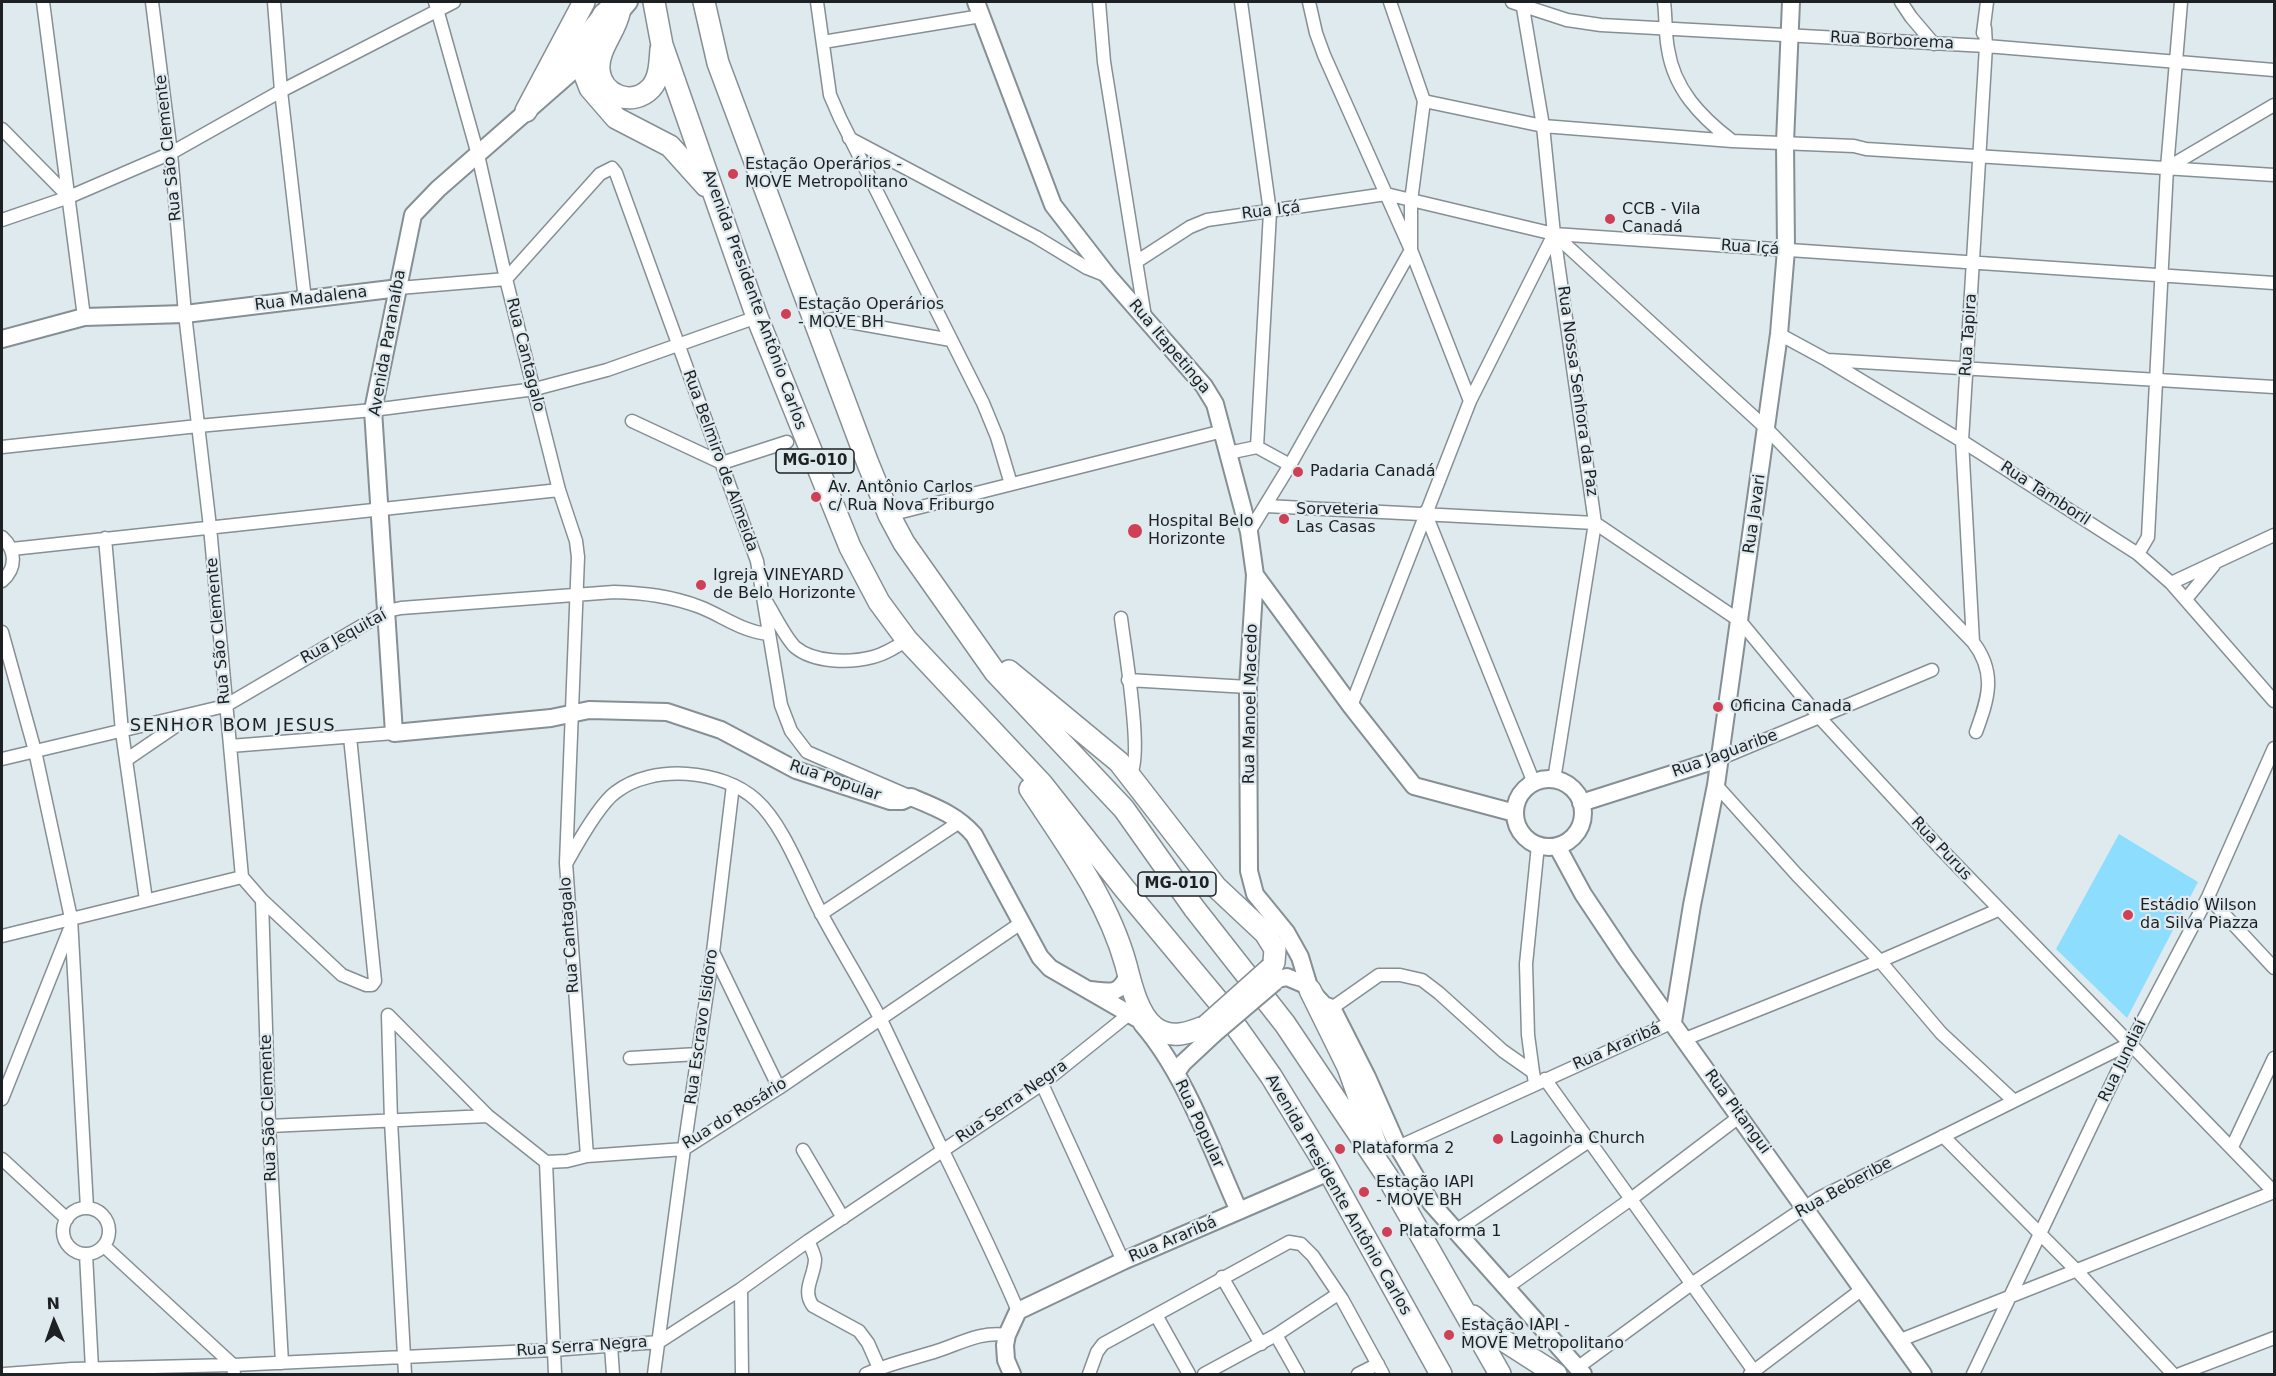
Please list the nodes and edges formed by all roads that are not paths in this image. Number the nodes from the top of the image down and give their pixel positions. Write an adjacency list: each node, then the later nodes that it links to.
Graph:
1 (43, 2): 50 (street)
2 (152, 2): 43 (street, Rua São Clemente)
3 (274, 2): 33 (street)
4 (454, 2): 20 (street)
5 (584, 2): 36 (highway)
6 (654, 2): 26 (highway, Avenida Presidente Antônio Carlos / MG-010)
7 (704, 2): 69 (highway, MG-010)
8 (817, 2): 24 (street)
9 (1098, 2): 58 (street)
10 (1241, 2): 52 (street)
11 (1309, 2): 49 (street)
12 (1390, 2): 34 (street)
13 (1664, 2): 22 (street)
14 (1791, 2): 23 (street, Rua Javari)
15 (1901, 2): 25 (street)
16 (1987, 2): 27 (street, Rua Tapira)
17 (2181, 2): 29 (street)
18 (1519, 3): 22 (street, Rua Borborema); 37 (street, Rua Nossa Senhora da Paz)
19 (978, 5): 24 (street); 60 (street, Rua Itapetinga)
20 (436, 6): 33 (street); 44 (street, Rua Cantagalo)
21 (616, 7): 26 (highway); 28 (highway); 36 (street, Avenida Paranaíba)
22 (1667, 28): 23 (street, Rua Borborema); 40 (street)
23 (1790, 35): 25 (street, Rua Borborema); 41 (street, Rua Javari)
24 (823, 42): 39 (street)
25 (1934, 44): 27 (street, Rua Borborema)
26 (662, 45): 48 (highway, Avenida Presidente Antônio Carlos / MG-010)
27 (1983, 46): 29 (street, Rua Borborema); 42 (street, Rua Tapira); 45 (street, Rua Tapira)
28 (583, 62): 31 (highway); 32 (street, Avenida Paranaíba)
29 (2177, 63): 30 (street, Rua Borborema); 46 (street)
30 (2274, 70)
31 (587, 83): 32 (street); 48 (highway)
32 (551, 90): 36 (street, Avenida Paranaíba)
33 (281, 91): 43 (street); 64 (street)
34 (1424, 101): 37 (street); 51 (street)
35 (2274, 105): 46 (street)
36 (526, 111): 44 (street, Avenida Paranaíba)
37 (1543, 126): 40 (street); 54 (street, Rua Nossa Senhora da Paz)
38 (2, 129): 50 (street)
39 (849, 138): 60 (street); 72 (street)
40 (1732, 141): 41 (street)
41 (1785, 142): 42 (street); 56 (street, Rua Javari)
42 (1854, 146): 45 (street)
43 (171, 153): 50 (street); 65 (street, Rua São Clemente)
44 (478, 155): 61 (street, Rua Cantagalo); 63 (street, Avenida Paranaíba)
45 (1979, 157): 46 (street); 57 (street, Rua Tapira)
46 (2167, 168): 47 (street); 59 (street)
47 (2274, 176)
48 (714, 191): 67 (highway, Avenida Presidente Antônio Carlos / MG-010)
49 (1386, 194): 51 (street, Rua Içá); 52 (street, Rua Içá); 55 (street)
50 (69, 197): 53 (street); 66 (street)
51 (1411, 201): 54 (street, Rua Içá); 55 (street)
52 (1270, 212): 58 (street, Rua Içá); 88 (street)
53 (2, 220)
54 (1554, 234): 56 (street, Rua Içá); 79 (street); 83 (street); 98 (street, Rua Nossa Senhora da Paz)
55 (1411, 250): 79 (street); 91 (street)
56 (1786, 250): 57 (street, Rua Içá); 70 (street, Rua Javari)
57 (1974, 261): 59 (street, Rua Içá); 75 (street, Rua Tapira)
58 (1136, 262): 68 (street)
59 (2161, 275): 62 (street, Rua Içá); 76 (street)
60 (1108, 276): 68 (street, Rua Itapetinga)
61 (506, 279): 63 (street, Rua Madalena); 73 (street, Rua Belmiro de Almeida); 78 (street, Rua Cantagalo)
62 (2274, 282)
63 (399, 288): 64 (street, Rua Madalena); 80 (street, Avenida Paranaíba)
64 (305, 300): 65 (street, Rua Madalena)
65 (185, 314): 66 (street, Rua Madalena); 82 (street, Rua São Clemente)
66 (84, 317): 71 (street, Rua Madalena)
67 (758, 317): 73 (street); 119 (highway, Avenida Presidente Antônio Carlos / MG-010)
68 (1145, 317): 84 (street, Rua Itapetinga)
69 (814, 323): 72 (street); 97 (highway, MG-010)
70 (1779, 334): 74 (street, Rua Tamboril); 83 (street, Rua Javari)
71 (2, 339)
72 (951, 340): 92 (street)
73 (677, 346): 78 (street); 90 (street, Rua Belmiro de Almeida)
74 (1827, 360): 75 (street); 85 (street, Rua Tamboril)
75 (1966, 367): 76 (street); 85 (street, Rua Tapira)
76 (2157, 380): 77 (street); 105 (street)
77 (2274, 387)
78 (534, 389): 80 (street); 93 (street, Rua Cantagalo)
79 (1470, 401): 96 (street)
80 (373, 410): 82 (street); 95 (street, Avenida Paranaíba)
81 (632, 421): 90 (street)
82 (198, 426): 87 (street); 99 (street, Rua São Clemente)
83 (1767, 429): 115 (street, Rua Javari); 120 (street)
84 (1222, 430): 89 (street, Rua Itapetinga); 92 (street)
85 (1962, 441): 105 (street, Rua Tamboril); 120 (street, Rua Tapira)
86 (787, 442): 90 (street)
87 (2, 447)
88 (1257, 447): 89 (street); 91 (street)
89 (1228, 453): 100 (street, Rua Itapetinga)
90 (722, 463): 112 (street, Rua Belmiro de Almeida)
91 (1290, 465): 94 (street)
92 (1011, 484): 97 (street)
93 (559, 490): 95 (street); 110 (street, Rua Cantagalo)
94 (1266, 506): 96 (street); 100 (street)
95 (380, 510): 99 (street); 113 (street, Avenida Paranaíba)
96 (1425, 512): 98 (street); 127 (street); 144 (street)
97 (889, 515): 118 (highway, MG-010)
98 (1595, 523): 115 (street, Rua Purus); 143 (street, Rua Nossa Senhora da Paz)
99 (210, 528): 103 (street); 126 (street, Rua São Clemente)
100 (1249, 532): 107 (street, Rua Itapetinga)
101 (2274, 535): 106 (street)
102 (2, 537): 104 (street)
103 (105, 538): 104 (street); 131 (street)
104 (12, 549): 108 (street)
105 (2138, 554): 109 (street, Rua Tamboril)
106 (2215, 563): 109 (street); 111 (street)
107 (1255, 574): 124 (street, Rua Manoel Macedo); 127 (street, Rua Itapetinga)
108 (2, 581)
109 (2171, 583): 111 (street, Rua Tamboril)
110 (576, 595): 113 (street, Rua Jequitaí); 117 (street, Rua Jequitaí); 129 (street, Rua Cantagalo)
111 (2186, 599): 125 (street, Rua Tamboril)
112 (764, 600): 117 (street, Rua Belmiro de Almeida); 119 (street)
113 (387, 611): 126 (street, Rua Jequitaí); 133 (street, Avenida Paranaíba)
114 (1121, 618): 123 (street)
115 (1740, 621): 130 (street, Rua Purus); 140 (street, Rua Javari)
116 (2, 632): 121 (street)
117 (769, 634): 147 (street, Rua Belmiro de Almeida)
118 (971, 635): 142 (highway); 202 (highway, MG-010)
119 (907, 640): 134 (highway, Avenida Presidente Antônio Carlos / MG-010)
120 (1973, 642): 132 (street)
121 (4, 649): 138 (street)
122 (1932, 670): 130 (street, Rua Jaguaribe)
123 (1128, 680): 124 (street); 142 (street)
124 (1248, 687): 151 (street, Rua Manoel Macedo)
125 (2274, 701)
126 (225, 706): 128 (street, Rua Jequitaí); 136 (street, Rua São Clemente)
127 (1351, 706): 149 (street, Rua Itapetinga)
128 (196, 712): 131 (street, Rua Jequitaí); 141 (street)
129 (570, 713): 133 (street); 147 (street, Rua Popular); 154 (street, Rua Cantagalo)
130 (1820, 717): 140 (street, Rua Jaguaribe); 159 (street, Rua Purus)
131 (122, 732): 138 (street, Rua Jequitaí); 141 (street)
132 (1976, 732)
133 (394, 733): 135 (street)
134 (996, 735): 167 (highway); 201 (highway, Avenida Presidente Antônio Carlos / MG-010)
135 (350, 737): 136 (street); 158 (street)
136 (230, 746): 155 (street, Rua São Clemente)
137 (2274, 748): 156 (street, Rua Jundiaí)
138 (35, 751): 139 (street, Rua Jequitaí); 161 (street)
139 (2, 759)
140 (1719, 759): 146 (street, Rua Javari); 148 (street, Rua Jaguaribe)
141 (126, 760): 157 (street)
142 (1130, 775): 168 (highway)
143 (1554, 780): 144 (street); 148 (street)
144 (1534, 783): 149 (street)
145 (733, 785): 154 (street); 160 (street); 164 (street, Rua Escravo Isidoro)
146 (1716, 785): 165 (street); 173 (street, Rua Javari)
147 (911, 797): 150 (street, Rua Popular)
148 (1581, 803): 153 (street)
149 (1515, 813): 152 (street)
150 (961, 821): 160 (street); 162 (street, Rua Popular)
151 (1249, 833): 168 (street, Rua Manoel Macedo); 169 (street, Rua Manoel Macedo)
152 (1538, 845): 153 (street); 182 (street)
153 (1557, 846): 173 (street, Rua Pitangui)
154 (566, 863): 198 (street, Rua Cantagalo)
155 (242, 877): 157 (street); 158 (street)
156 (2208, 897): 166 (street); 177 (street, Rua Jundiaí)
157 (146, 900): 161 (street)
158 (262, 900): 190 (street, Rua São Clemente)
159 (1998, 910): 165 (street); 177 (street, Rua Purus)
160 (821, 914): 172 (street)
161 (71, 922): 163 (street); 185 (street); 206 (street)
162 (1021, 923): 170 (street, Rua Popular); 172 (street, Rua do Rosário)
163 (2, 936)
164 (714, 952): 178 (street, Rua Escravo Isidoro); 184 (street)
165 (1880, 961): 176 (street); 186 (street)
166 (2274, 968)
167 (1128, 975): 170 (street); 174 (highway)
168 (1274, 976): 169 (street); 175 (highway, bridge)
169 (1309, 988): 171 (street); 202 (highway)
170 (1086, 990): 174 (street, Rua Popular)
171 (1332, 1008): 182 (street); 193 (street)
172 (880, 1018): 184 (street, Rua do Rosário); 197 (street)
173 (1673, 1022): 176 (street, Rua Pitangui); 182 (street, Rua Araribá)
174 (1144, 1025): 175 (highway); 181 (street, Rua Popular); 183 (street, Rua Serra Negra)
175 (1210, 1030): 181 (street)
176 (1685, 1039): 188 (street, Rua Pitangui)
177 (2131, 1043): 186 (street, Rua Beberibe); 194 (street, Rua Purus); 211 (street, Rua Jundiaí)
178 (698, 1054): 179 (street); 195 (street, Rua Escravo Isidoro)
179 (630, 1058)
180 (2274, 1059): 194 (street)
181 (1176, 1073): 207 (street, Rua Popular)
182 (1538, 1078): 192 (street); 193 (street, Rua Araribá)
183 (1042, 1084): 197 (street, Rua Serra Negra); 215 (street)
184 (779, 1088): 195 (street, Rua do Rosário)
185 (2, 1099)
186 (2014, 1101): 191 (street, Rua Beberibe)
187 (488, 1116): 189 (street); 189 (street); 200 (street)
188 (1739, 1117): 204 (street); 205 (street, Rua Pitangui)
189 (391, 1121): 190 (street); 235 (street)
190 (269, 1126): 236 (street, Rua São Clemente)
191 (1943, 1136): 205 (street, Rua Beberibe); 211 (street)
192 (1589, 1141): 204 (street); 210 (street)
193 (1398, 1147): 210 (street)
194 (2232, 1147): 203 (street, Rua Purus)
195 (684, 1149): 198 (street, Rua do Rosário); 231 (street, Rua Escravo Isidoro)
196 (803, 1150): 208 (street)
197 (943, 1151): 208 (street, Rua Serra Negra); 225 (street)
198 (587, 1156): 200 (street, Rua do Rosário)
199 (2, 1159): 209 (street)
200 (546, 1162): 234 (street)
201 (1329, 1172): 207 (street, Rua Araribá); 257 (highway, Avenida Presidente Antônio Carlos / MG-010)
202 (1387, 1176): 224 (highway, MG-010)
203 (2274, 1192): 216 (street)
204 (1631, 1199): 218 (street); 219 (street)
205 (1805, 1207): 218 (street, Rua Beberibe); 221 (street, Rua Pitangui)
206 (87, 1208): 209 (street); 213 (street)
207 (1239, 1211): 215 (street, Rua Araribá)
208 (843, 1218): 212 (street, Rua Serra Negra)
209 (67, 1219): 214 (street)
210 (1454, 1232): 219 (street)
211 (2039, 1234): 216 (street); 223 (street, Rua Jundiaí)
212 (808, 1241): 220 (street, Rua Serra Negra); 237 (street)
213 (104, 1246): 214 (street); 240 (street)
214 (86, 1254): 238 (street)
215 (1123, 1261): 225 (street, Rua Araribá)
216 (2076, 1270): 223 (street); 262 (street)
217 (1222, 1277): 222 (street); 226 (street); 232 (street)
218 (1690, 1285): 241 (street, Rua Beberibe); 243 (street)
219 (1506, 1288): 241 (street)
220 (741, 1289): 231 (street, Rua Serra Negra); 249 (street)
221 (1861, 1290): 230 (street, Rua Pitangui); 243 (street)
222 (1338, 1294): 228 (street); 239 (street)
223 (2011, 1296): 230 (street); 261 (street, Rua Jundiaí)
224 (1459, 1303): 258 (highway, MG-010); 259 (highway)
225 (1018, 1311): 227 (street)
226 (1156, 1315): 252 (street); 253 (street)
227 (1007, 1335): 237 (street); 251 (street)
228 (1276, 1335): 232 (street); 255 (street)
229 (2274, 1338): 263 (street)
230 (1898, 1341): 260 (street, Rua Pitangui)
231 (659, 1342): 233 (street, Rua Serra Negra); 248 (street, Rua Escravo Isidoro)
232 (1261, 1344): 254 (street)
233 (611, 1346): 234 (street, Rua Serra Negra); 247 (street)
234 (553, 1350): 235 (street, Rua Serra Negra); 246 (street)
235 (404, 1356): 236 (street, Rua Serra Negra); 245 (street)
236 (282, 1363): 240 (street, Rua Serra Negra)
237 (879, 1368): 250 (street)
238 (92, 1369): 240 (street, Rua Serra Negra); 242 (street, Rua Serra Negra)
239 (1380, 1369): 256 (street)
240 (234, 1370)
241 (1580, 1371)
242 (72, 1372): 244 (street, Rua Serra Negra)
243 (1753, 1373)
244 (5, 1374)
245 (405, 1374)
246 (555, 1374)
247 (613, 1374)
248 (654, 1374)
249 (742, 1374)
250 (866, 1374)
251 (1012, 1374)
252 (1089, 1374)
253 (1189, 1374)
254 (1204, 1374)
255 (1298, 1374)
256 (1358, 1374)
257 (1441, 1374)
258 (1500, 1374)
259 (1556, 1374)
260 (1923, 1374)
261 (1973, 1374)
262 (2173, 1374)
263 (2180, 1374)

